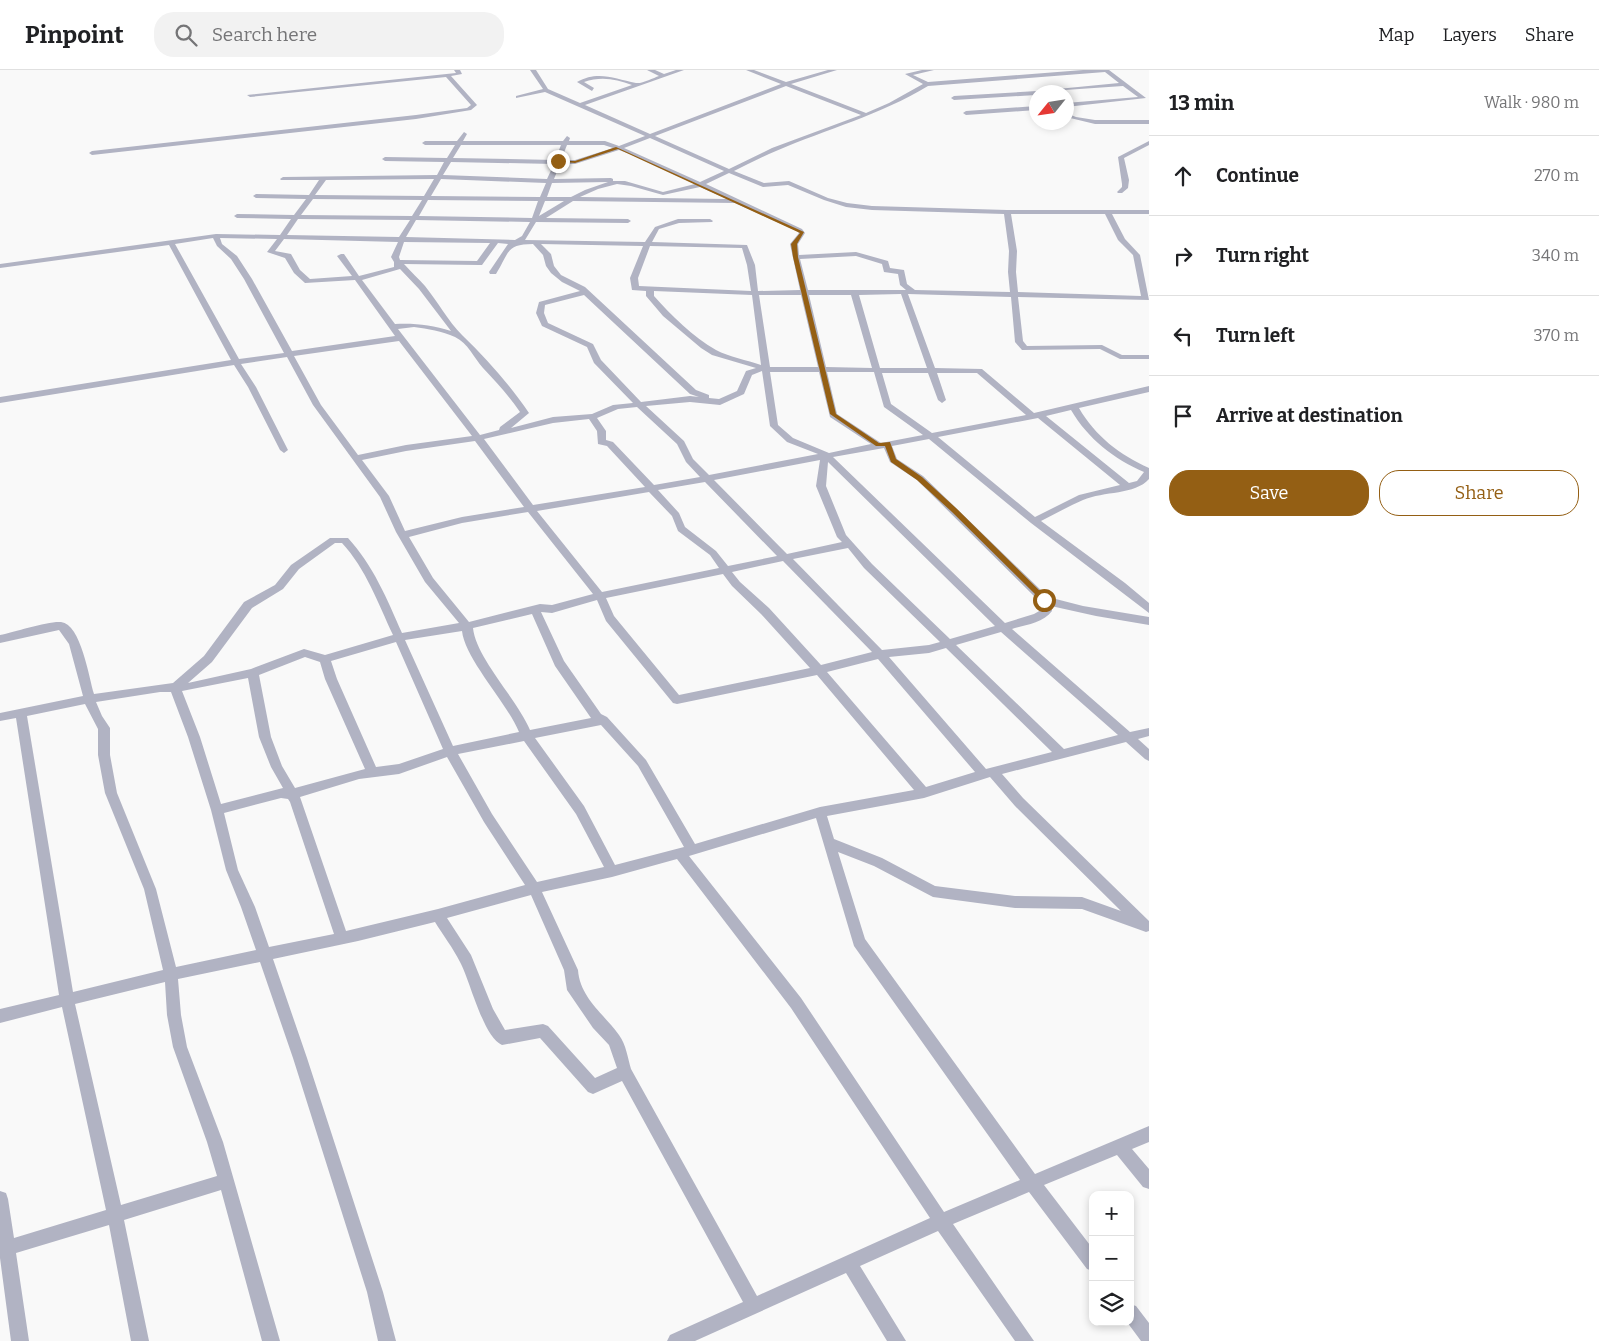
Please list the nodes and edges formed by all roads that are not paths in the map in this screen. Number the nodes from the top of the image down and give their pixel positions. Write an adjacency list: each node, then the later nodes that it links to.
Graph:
1 (421, 70): 13 (street)
2 (457, 70): 11 (street)
3 (533, 70): 22 (street)
4 (650, 70): 12 (street)
5 (681, 70): 12 (street)
6 (750, 70): 19 (street)
7 (834, 70): 19 (street)
8 (931, 70): 16 (street)
9 (1008, 70): 14 (street)
10 (1105, 70): 14 (street); 17 (street)
11 (447, 75): 13 (street); 43 (street)
12 (664, 76): 18 (street)
13 (425, 77): 24 (street)
14 (1017, 77): 15 (street); 16 (street)
15 (1024, 82)
16 (927, 84): 33 (street)
17 (1125, 84): 21 (street); 27 (street)
18 (637, 85): 20 (street); 30 (street)
19 (788, 85): 33 (street); 37 (street)
20 (592, 89)
21 (1074, 89)
22 (546, 90): 25 (street); 30 (street)
23 (1029, 94): 26 (street)
24 (250, 95)
25 (518, 97)
26 (954, 98)
27 (1143, 98): 28 (street); 29 (street)
28 (1149, 102)
29 (1074, 104)
30 (580, 105): 37 (street)
31 (1029, 108): 32 (street)
32 (966, 113)
33 (864, 114): 47 (street)
34 (1074, 120): 35 (street)
35 (1149, 122)
36 (464, 134): 40 (street)
37 (648, 136): 42 (street); 47 (street)
38 (566, 141): 40 (street); 42 (street); 46 (street)
39 (425, 143): 40 (street)
40 (459, 143): 45 (street)
41 (1149, 143): 54 (street)
42 (618, 148): 46 (street); 52 (street)
43 (92, 153)
44 (385, 159): 45 (street)
45 (448, 161): 46 (street); 48 (street)
46 (558, 161): 51 (street)
47 (732, 172): 52 (street); 61 (street)
48 (437, 177): 49 (street); 51 (street); 57 (street)
49 (324, 178): 50 (street); 56 (street)
50 (283, 179)
51 (550, 181): 53 (street); 58 (street)
52 (700, 184): 53 (street); 60 (street)
53 (636, 185): 59 (street)
54 (1120, 192)
55 (256, 196): 56 (street)
56 (312, 196): 57 (street); 65 (street)
57 (426, 197): 58 (street); 66 (street)
58 (542, 199): 59 (street); 67 (street)
59 (572, 200): 60 (street); 67 (street)
60 (737, 201): 79 (street)
61 (1007, 212): 63 (street); 91 (street)
62 (1149, 212): 63 (street)
63 (1108, 213): 92 (street)
64 (237, 216): 65 (street)
65 (298, 217): 66 (street); 71 (street)
66 (415, 217): 67 (street); 72 (street)
67 (534, 220): 68 (street); 73 (street)
68 (628, 220)
69 (710, 221): 77 (street)
70 (216, 236): 71 (street); 74 (street); 96 (street)
71 (282, 238): 72 (street); 83 (street)
72 (402, 239): 75 (street); 80 (street)
73 (518, 241): 75 (street); 76 (street); 82 (street)
74 (171, 242): 81 (street); 98 (street)
75 (495, 242): 80 (street)
76 (535, 242): 77 (street); 85 (street)
77 (649, 244): 84 (street); 86 (street)
78 (341, 256): 83 (street)
79 (796, 257): 87 (street); 89 (street)
80 (398, 262): 83 (street); 94 (street)
81 (0, 266)
82 (493, 272)
83 (358, 278): 93 (street)
84 (650, 290): 86 (street); 100 (street)
85 (584, 292): 106 (street); 107 (street)
86 (754, 293): 87 (street); 100 (street)
87 (804, 293): 90 (street); 99 (street)
88 (904, 293): 89 (street); 90 (street); 102 (street)
89 (915, 293): 91 (street)
90 (855, 294): 101 (street)
91 (1014, 295): 92 (street); 97 (street)
92 (1147, 298)
93 (393, 327): 94 (street); 95 (street)
94 (459, 336): 111 (street)
95 (400, 338): 96 (street); 112 (street)
96 (289, 354): 98 (street); 117 (street)
97 (1149, 357)
98 (236, 362): 104 (street); 115 (street)
99 (820, 368): 100 (street); 101 (street); 114 (street)
100 (766, 369): 106 (street); 116 (street)
101 (876, 370): 102 (street); 113 (street)
102 (931, 370): 105 (street); 109 (street)
103 (1149, 389): 108 (street)
104 (0, 400)
105 (942, 400)
106 (720, 402): 107 (street)
107 (641, 405): 110 (street); 119 (street)
108 (1074, 407): 109 (street); 118 (street)
109 (1035, 415): 113 (street); 120 (street)
110 (590, 416): 111 (street); 121 (street)
111 (502, 430): 112 (street)
112 (476, 436): 117 (street); 122 (street)
113 (931, 436): 114 (street); 123 (street)
114 (883, 444): 116 (street); 129 (street)
115 (284, 450)
116 (825, 454): 119 (street); 125 (street); 134 (street)
117 (357, 458): 124 (street)
118 (1149, 472): 120 (street)
119 (707, 478): 121 (street); 126 (street)
120 (1129, 487): 123 (street)
121 (650, 489): 122 (street); 127 (street)
122 (530, 508): 124 (street); 128 (street)
123 (1034, 521): 131 (street)
124 (403, 535): 133 (street)
125 (850, 544): 126 (street); 137 (street)
126 (784, 556): 127 (street); 138 (street)
127 (725, 569): 128 (street); 140 (street)
128 (600, 596): 130 (street); 140 (street)
129 (1044, 600): 132 (street); 134 (street)
130 (535, 609): 133 (street); 146 (street)
131 (1149, 609)
132 (1149, 621)
133 (468, 626): 135 (street); 148 (street)
134 (1003, 627): 137 (street); 149 (street)
135 (398, 637): 139 (street); 142 (street); 150 (street)
136 (0, 639): 143 (street)
137 (948, 644): 138 (street); 151 (street)
138 (880, 654): 140 (street); 154 (street)
139 (325, 659): 141 (street); 153 (street)
140 (818, 670): 155 (street)
141 (253, 673): 142 (street); 156 (street)
142 (175, 688): 143 (street); 157 (street)
143 (89, 699): 144 (street); 167 (street)
144 (21, 713): 145 (street); 168 (street)
145 (0, 717)
146 (603, 720): 148 (street); 160 (street)
147 (1149, 732): 149 (street)
148 (526, 735): 150 (street); 161 (street)
149 (1126, 736): 151 (street); 152 (street)
150 (450, 751): 153 (street); 162 (street)
151 (1063, 755): 154 (street)
152 (1149, 756)
153 (372, 772): 156 (street)
154 (988, 773): 155 (street); 164 (street)
155 (924, 793): 158 (street)
156 (292, 794): 157 (street); 165 (street)
157 (217, 810): 166 (street)
158 (820, 812): 159 (street); 160 (street)
159 (830, 843): 164 (street); 175 (street)
160 (685, 852): 161 (street); 178 (street)
161 (612, 871): 162 (street)
162 (534, 888): 163 (street); 170 (street)
163 (438, 915): 165 (street); 170 (street)
164 (1147, 928)
165 (342, 938): 166 (street)
166 (263, 954): 167 (street); 188 (street)
167 (171, 974): 168 (street); 173 (street)
168 (67, 1000): 169 (street); 177 (street)
169 (0, 1016)
170 (626, 1072): 182 (street)
171 (1149, 1134): 172 (street)
172 (1120, 1146): 174 (street); 175 (street)
173 (226, 1181): 177 (street); 187 (street)
174 (1149, 1181)
175 (1032, 1182): 178 (street); 180 (street)
176 (0, 1199): 179 (street)
177 (115, 1216): 179 (street); 186 (street)
178 (942, 1221): 181 (street); 191 (street)
179 (3, 1249): 185 (street)
180 (1089, 1258)
181 (849, 1263): 182 (street); 190 (street)
182 (754, 1306): 189 (street)
183 (1134, 1317): 184 (street)
184 (1149, 1337)
185 (20, 1341)
186 (140, 1341)
187 (271, 1341)
188 (387, 1341)
189 (676, 1341)
190 (897, 1341)
191 (1025, 1341)

